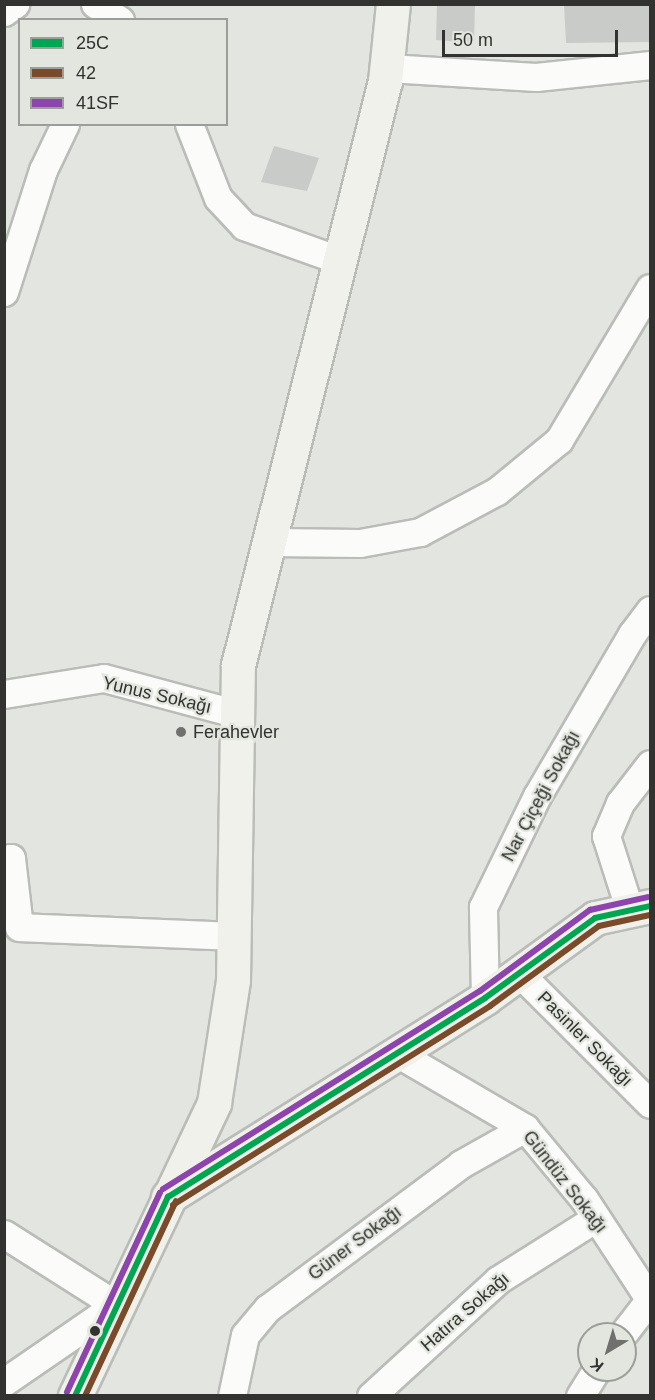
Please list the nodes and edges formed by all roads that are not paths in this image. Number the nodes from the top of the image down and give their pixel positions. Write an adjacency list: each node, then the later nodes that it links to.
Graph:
1 (15, 4): 3 (street)
2 (393, 4): 5 (street)
3 (4, 12)
4 (651, 65): 5 (street)
5 (388, 68): 8 (street)
6 (64, 126): 10 (street)
7 (190, 126): 8 (street)
8 (339, 260): 11 (street)
9 (651, 288): 11 (street)
10 (4, 291)
11 (271, 542): 14 (street)
12 (651, 610): 20 (street, Nar Çiçeği Sokağı)
13 (4, 694): 14 (street, Yunus Sokağı)
14 (238, 714): 18 (street)
15 (651, 764): 17 (street)
16 (4, 860): 18 (street)
17 (645, 908): 19 (street)
18 (234, 936): 24 (street)
19 (519, 973): 20 (street); 22 (street, Pasinler Sokağı)
20 (485, 998): 21 (street)
21 (395, 1052): 23 (street, Gündüz Sokağı); 24 (street)
22 (651, 1104)
23 (525, 1128): 25 (street, Gündüz Sokağı); 33 (street, Güner Sokağı)
24 (168, 1197): 28 (street)
25 (596, 1218): 27 (street, Gündüz Sokağı); 34 (street, Hatıra Sokağı)
26 (4, 1234): 28 (street)
27 (650, 1299): 29 (street)
28 (116, 1305): 30 (street); 32 (street)
29 (632, 1322)
30 (4, 1382)
31 (588, 1382): 35 (street)
32 (75, 1395)
33 (232, 1395)
34 (371, 1395)
35 (580, 1395)

